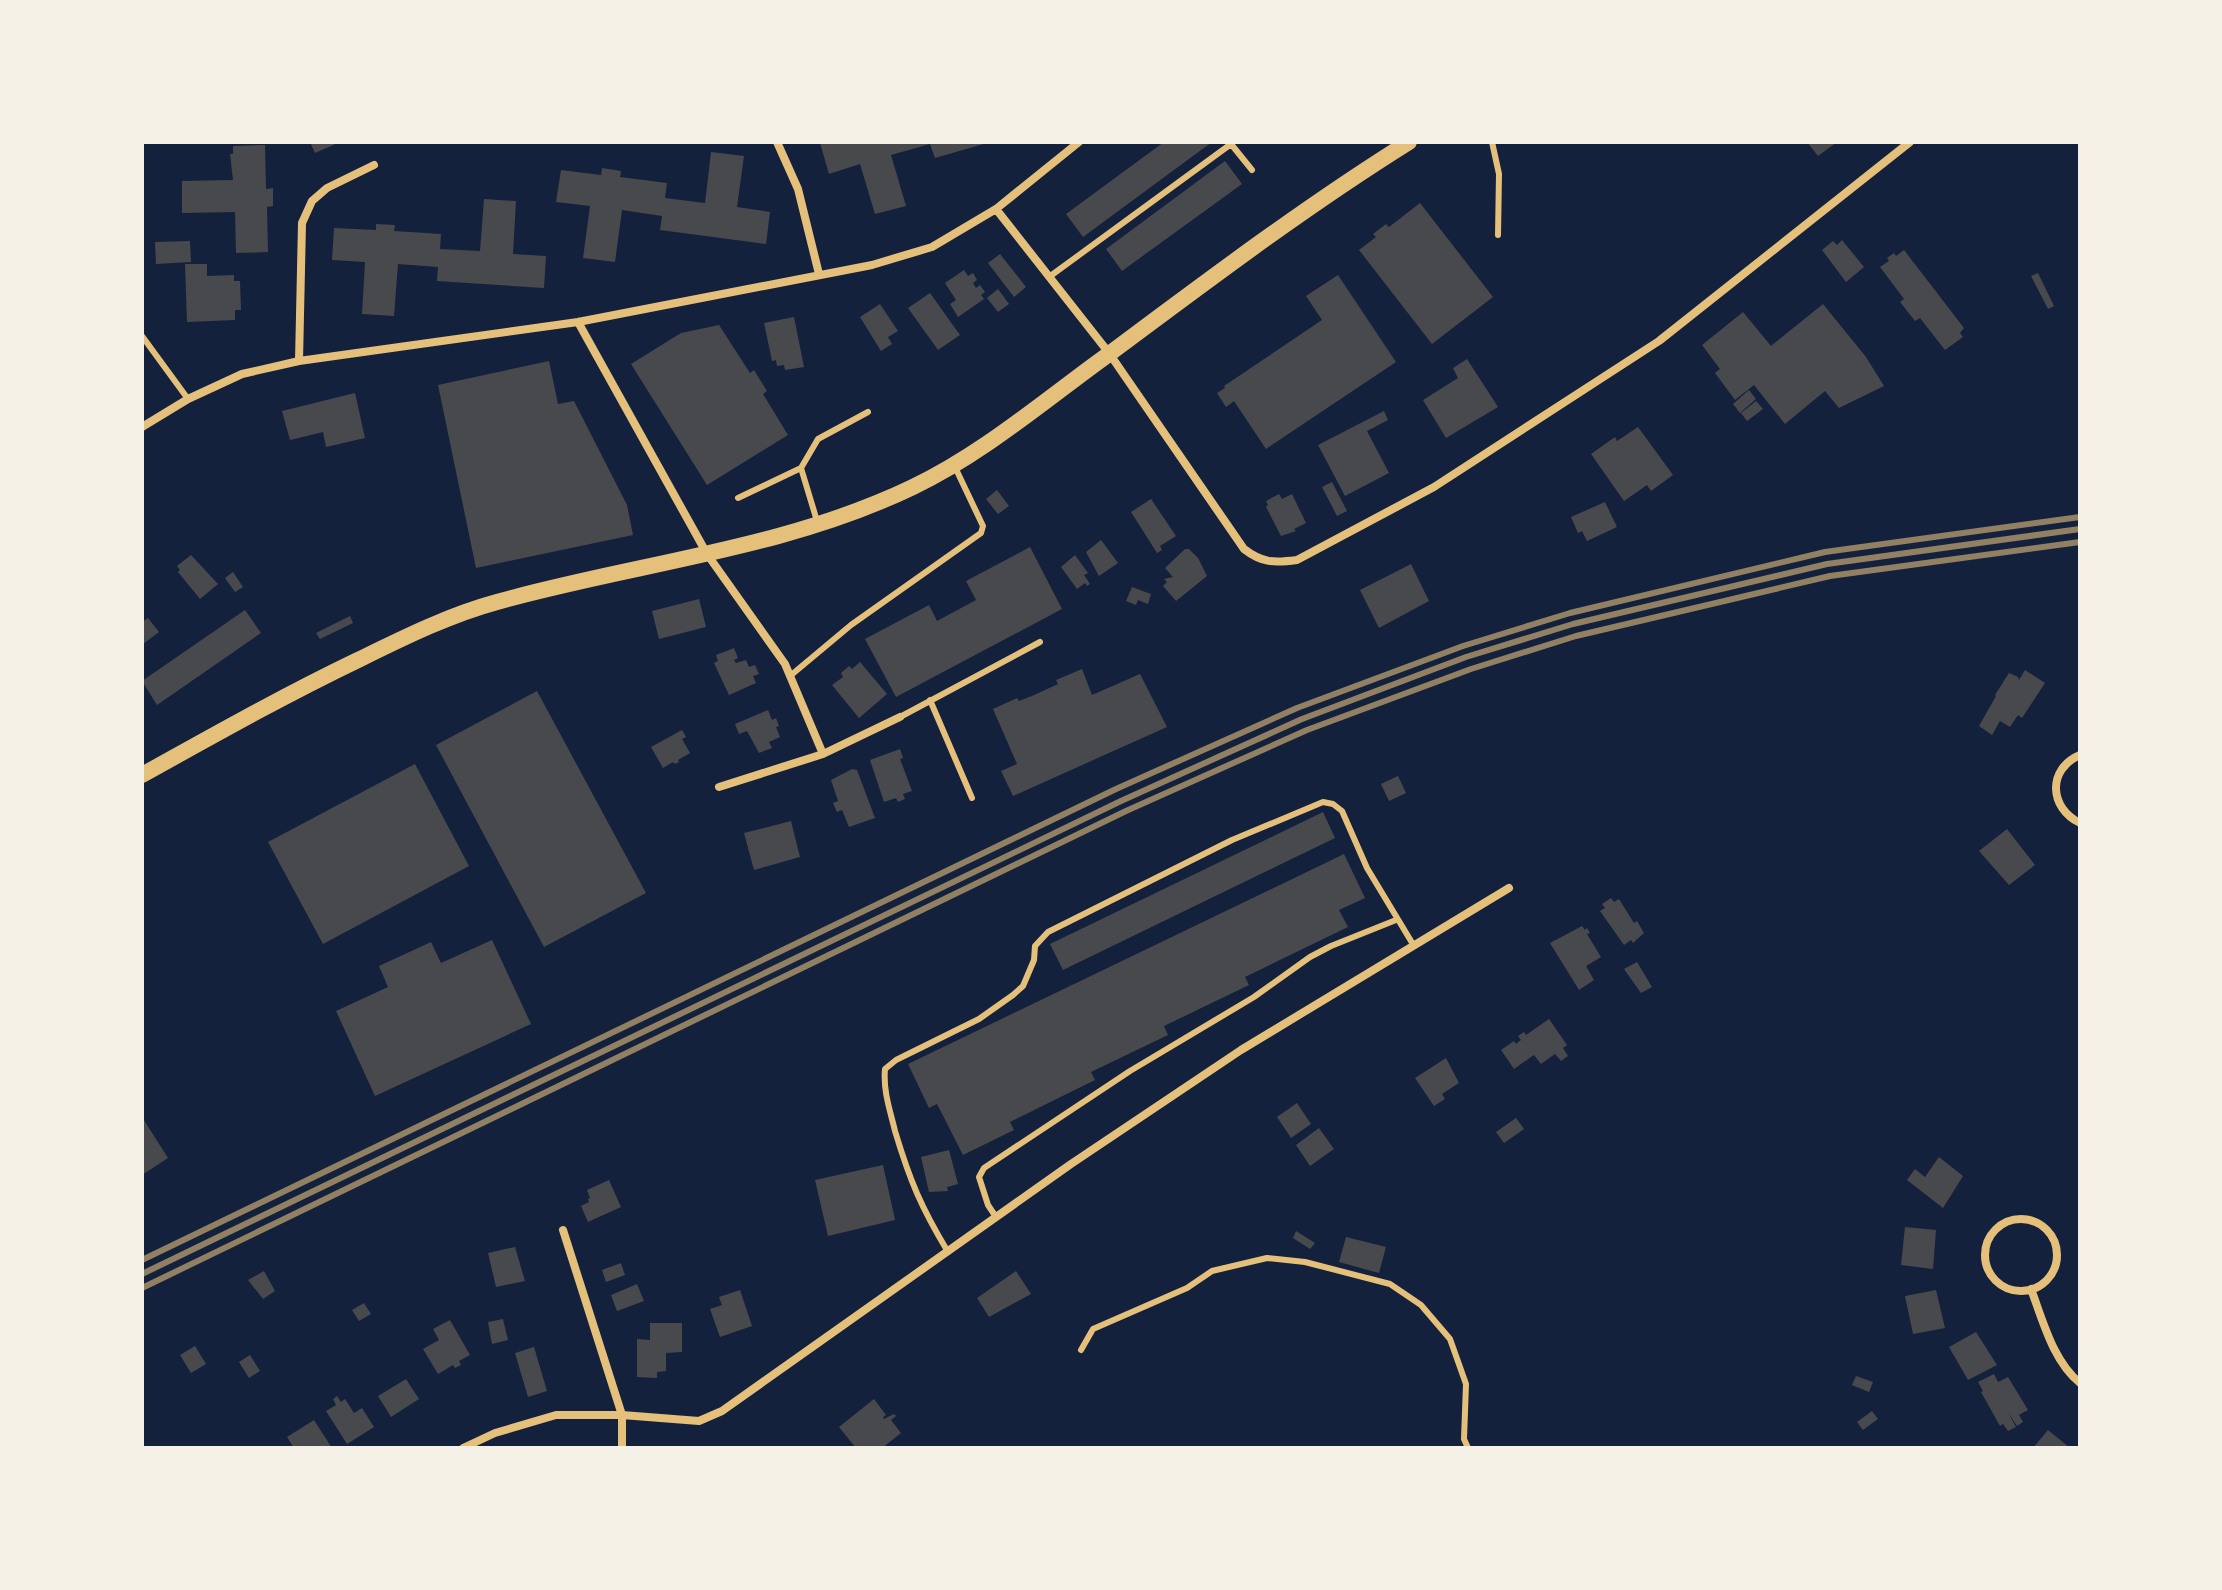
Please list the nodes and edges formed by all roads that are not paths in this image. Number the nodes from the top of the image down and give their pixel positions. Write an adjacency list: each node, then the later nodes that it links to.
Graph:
1 (777, 142): 10 (street)
2 (1079, 142): 8 (street)
3 (1409, 142): 14 (main road)
4 (1492, 142): 9 (lane)
5 (1910, 142): 14 (street)
6 (374, 165): 15 (street)
7 (1252, 170): 11 (lane)
8 (996, 209): 10 (street); 11 (street)
9 (1498, 235)
10 (819, 274): 12 (street)
11 (1049, 277): 14 (street)
12 (578, 322): 15 (street); 23 (street)
13 (142, 336): 16 (lane)
14 (1109, 353): 19 (main road)
15 (299, 361): 16 (street)
16 (188, 399): 18 (street)
17 (868, 412): 20 (lane)
18 (142, 427)
19 (953, 463): 22 (main road); 25 (lane)
20 (801, 468): 21 (lane); 22 (lane)
21 (738, 498)
22 (818, 525): 23 (main road)
23 (707, 554): 25 (street); 30 (main road)
24 (1040, 642): 26 (lane)
25 (790, 676): 28 (street)
26 (930, 700): 27 (lane); 32 (lane)
27 (900, 717): 28 (street)
28 (823, 754): 31 (street)
29 (2080, 755): 33 (street)
30 (142, 775)
31 (719, 787)
32 (972, 798)
33 (2080, 823)
34 (1509, 888): 36 (street)
35 (1396, 920): 36 (lane); 37 (lane); 39 (lane)
36 (1414, 946): 37 (street)
37 (996, 1217): 39 (street)
38 (563, 1230): 43 (street)
39 (948, 1252): 43 (street)
40 (2031, 1289): 40 (street); 42 (street)
41 (1081, 1350): 46 (lane)
42 (2080, 1383)
43 (622, 1415): 44 (street); 45 (street)
44 (463, 1448)
45 (622, 1448)
46 (1468, 1448)

